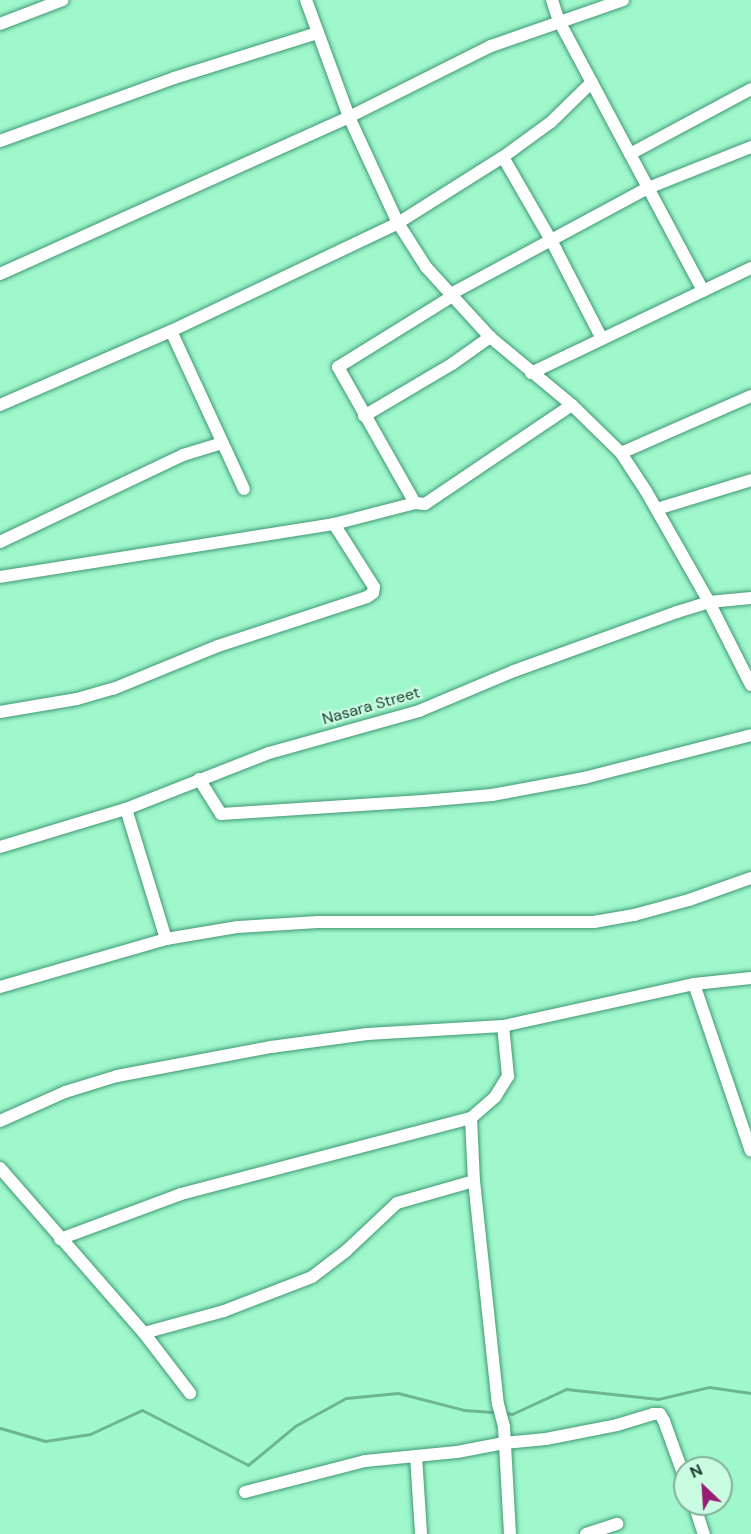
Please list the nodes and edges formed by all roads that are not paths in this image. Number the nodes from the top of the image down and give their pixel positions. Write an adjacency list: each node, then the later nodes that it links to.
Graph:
1 (63, 0): 6 (street)
2 (306, 0): 7 (street)
3 (552, 0): 5 (street)
4 (623, 0): 5 (street)
5 (559, 21): 8 (street); 10 (street)
6 (0, 24)
7 (318, 33): 10 (street); 11 (street)
8 (592, 82): 13 (street); 14 (street)
9 (751, 89): 13 (street)
10 (349, 117): 16 (street); 19 (street)
11 (0, 141)
12 (751, 147): 15 (street)
13 (630, 154): 15 (street)
14 (503, 157): 16 (street); 17 (street)
15 (648, 188): 17 (street); 20 (street)
16 (398, 223): 21 (street); 22 (street)
17 (551, 240): 21 (street); 24 (street)
18 (751, 268): 20 (street)
19 (0, 273)
20 (703, 291): 24 (street)
21 (450, 296): 23 (street); 29 (street)
22 (171, 331): 27 (street); 30 (street)
23 (490, 337): 25 (street); 29 (street)
24 (602, 339): 25 (street)
25 (531, 372): 28 (street)
26 (751, 396): 31 (street)
27 (0, 405)
28 (572, 405): 31 (street); 34 (street)
29 (364, 416): 34 (street)
30 (222, 443): 33 (street); 37 (street)
31 (621, 453): 35 (street)
32 (751, 480): 35 (street)
33 (244, 489)
34 (415, 503): 36 (street)
35 (657, 509): 40 (street)
36 (334, 524): 38 (street); 42 (street)
37 (0, 542)
38 (0, 577)
39 (751, 598): 40 (street, Nasara Street)
40 (709, 602): 41 (street); 44 (street, Nasara Street)
41 (751, 685)
42 (0, 712)
43 (751, 735): 44 (street)
44 (199, 779): 45 (street, Nasara Street)
45 (126, 809): 46 (street, Nasara Street); 48 (street)
46 (0, 847)
47 (751, 878): 48 (street)
48 (166, 939): 51 (street)
49 (751, 978): 50 (street)
50 (694, 984): 52 (street); 55 (street)
51 (0, 987)
52 (503, 1026): 53 (street); 54 (street)
53 (471, 1118): 57 (street); 58 (street)
54 (0, 1121)
55 (751, 1151)
56 (0, 1168): 58 (street)
57 (474, 1181): 59 (street); 61 (street)
58 (60, 1239): 59 (street)
59 (144, 1333): 60 (street)
60 (190, 1393)
61 (504, 1443): 62 (street); 63 (street); 68 (street)
62 (416, 1456): 64 (street); 67 (street)
63 (676, 1456)
64 (245, 1492)
65 (698, 1516): 70 (street)
66 (617, 1524): 69 (street)
67 (421, 1534)
68 (510, 1534)
69 (586, 1534)
70 (704, 1534)

